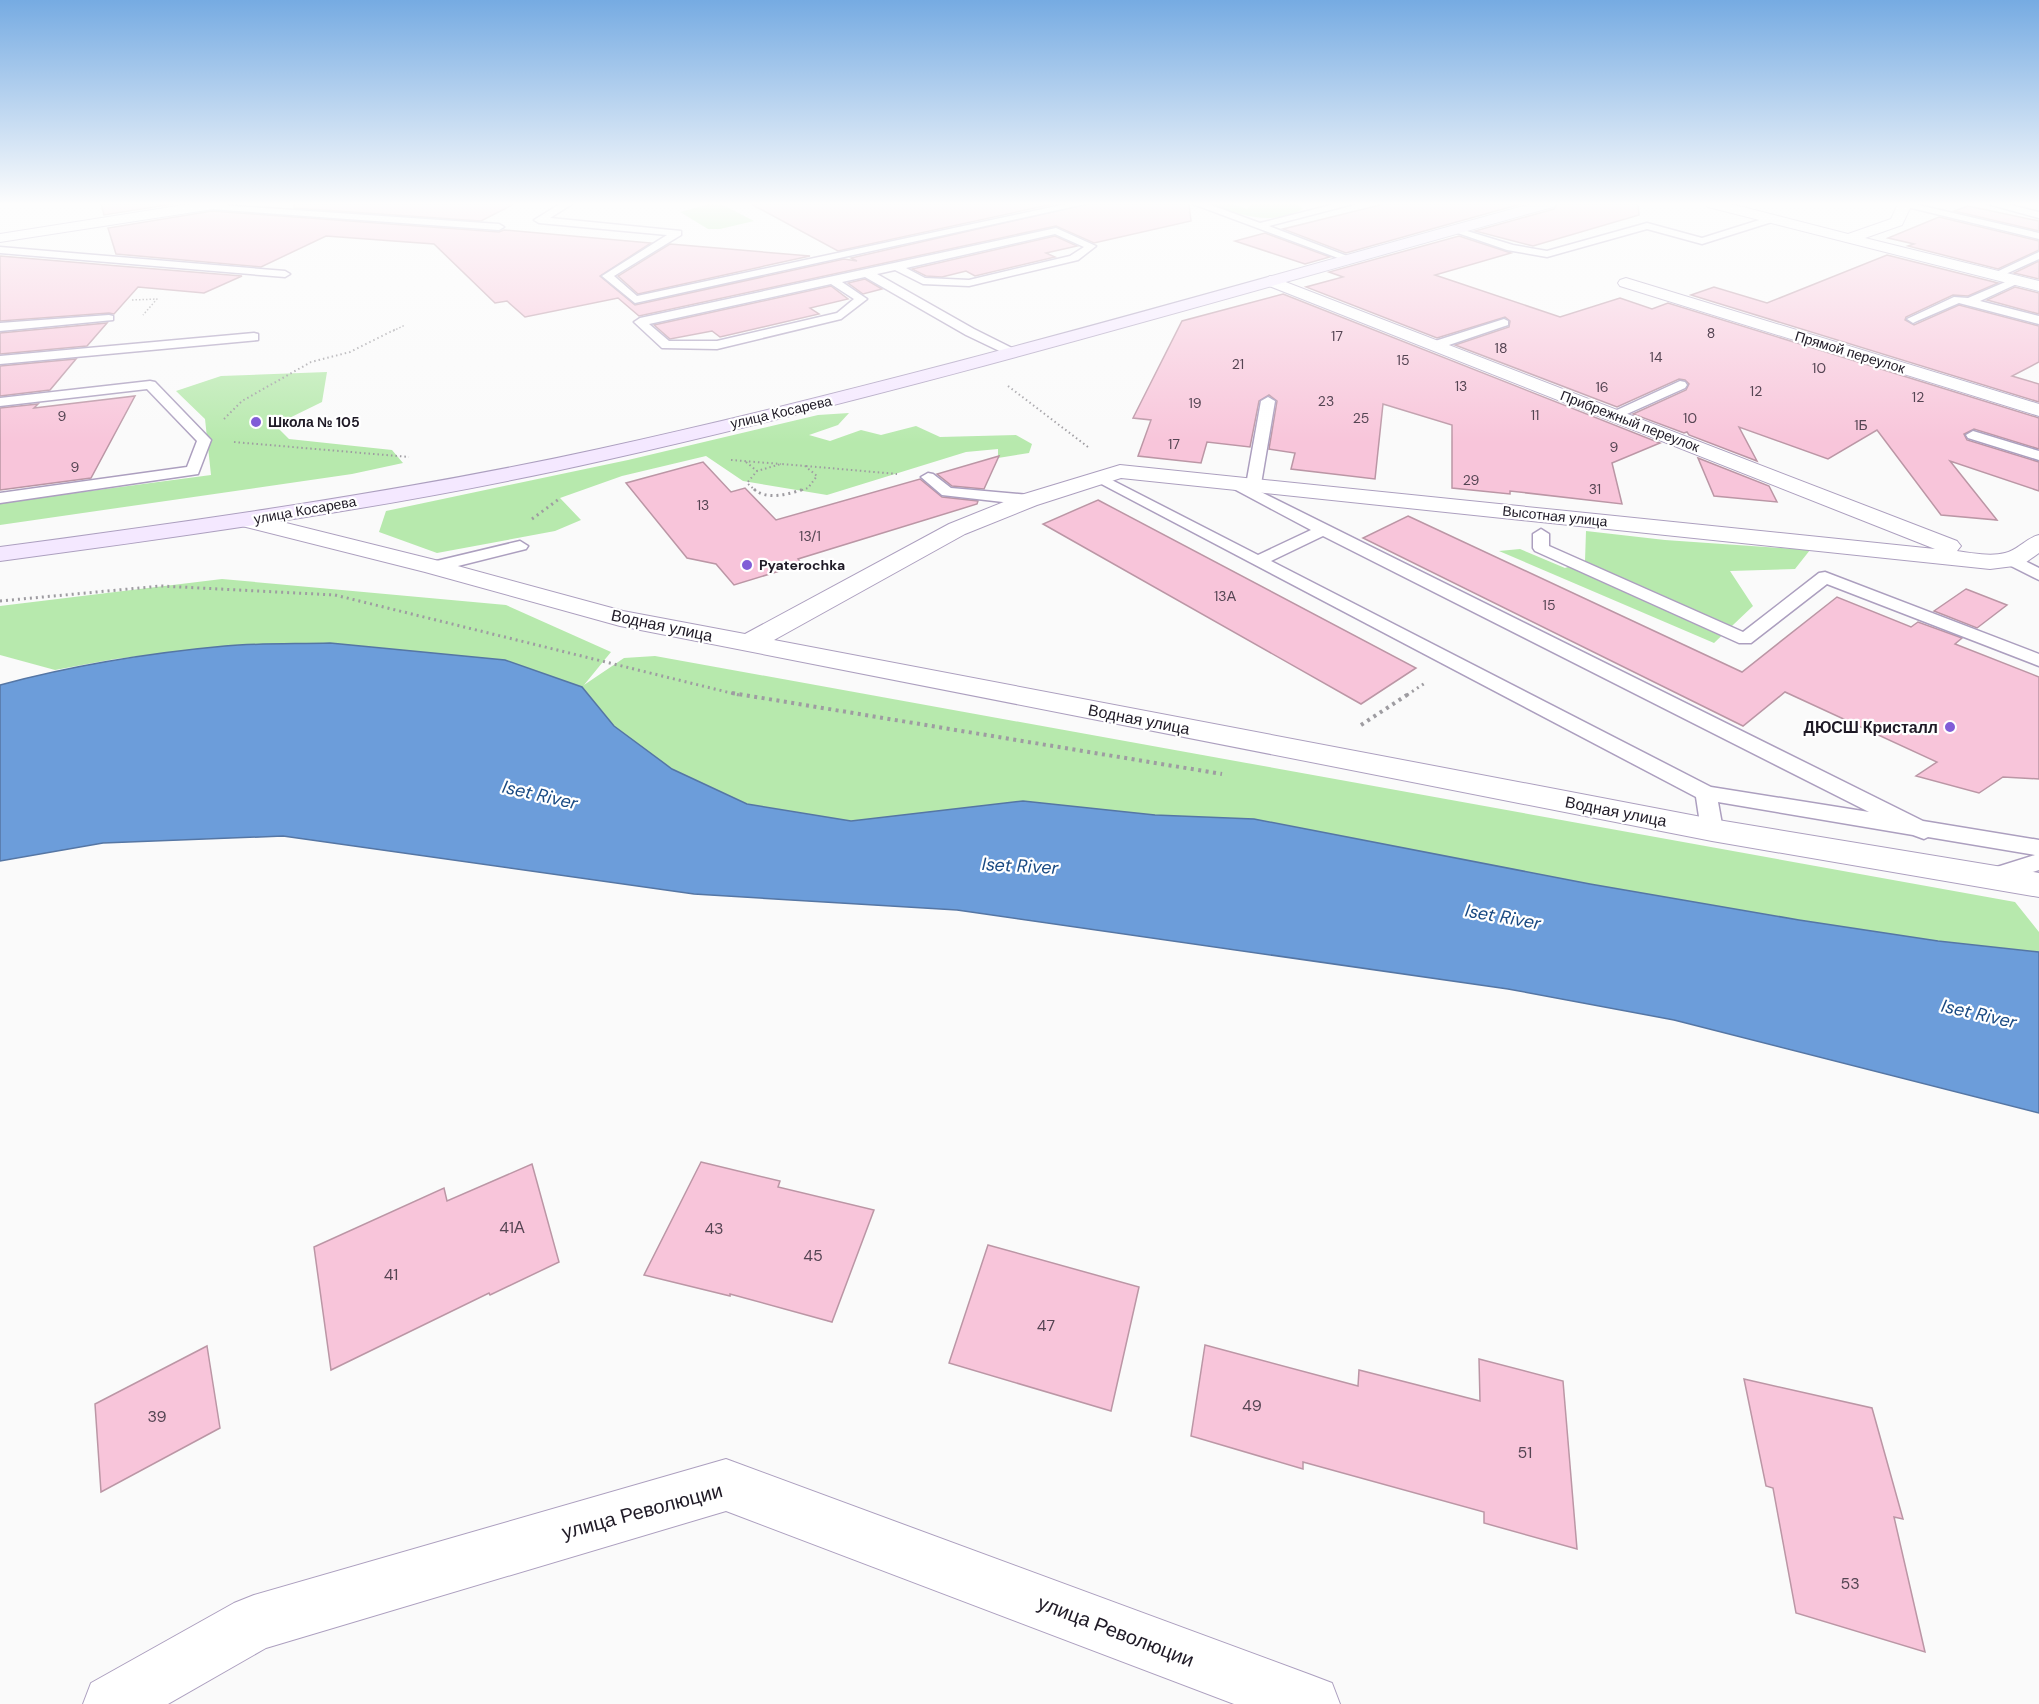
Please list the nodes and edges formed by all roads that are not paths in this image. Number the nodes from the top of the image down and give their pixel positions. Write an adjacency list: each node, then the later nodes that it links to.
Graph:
1 (616, 284): 2 (lane)
2 (712, 284)
3 (816, 284): 4 (lane)
4 (837, 284)
5 (885, 284): 18 (lane)
6 (1261, 284): 18 (street, улица Косарева)
7 (1277, 284): 17 (street, Прибрежный переулок)
8 (1628, 284): 23 (street, Прямой переулок)
9 (2009, 284): 10 (lane)
10 (1969, 302): 12 (lane); 13 (lane)
11 (109, 318): 15 (lane)
12 (1913, 319)
13 (2039, 320)
14 (1504, 323): 17 (lane)
15 (0, 327)
16 (254, 337): 19 (lane)
17 (1436, 345): 24 (street, Прибрежный переулок)
18 (1012, 353): 33 (street, улица Косарева)
19 (0, 360)
20 (1680, 386): 24 (lane)
21 (1268, 401): 30 (lane)
22 (0, 402): 31 (lane)
23 (2039, 410)
24 (1613, 415): 40 (street, Прибрежный переулок)
25 (1973, 435): 26 (lane)
26 (2039, 456)
27 (1109, 474): 29 (street, Высотная улица); 32 (street); 39 (lane)
28 (928, 477): 32 (lane)
29 (1228, 482): 30 (street, Высотная улица); 34 (lane)
30 (1253, 484): 40 (street, Высотная улица)
31 (0, 498)
32 (1029, 500): 43 (street)
33 (246, 520): 38 (street, улица Косарева); 41 (street, Водная улица)
34 (1323, 530): 39 (lane); 47 (lane)
35 (1541, 534): 44 (lane)
36 (2039, 542): 40 (street)
37 (520, 546): 41 (lane)
38 (0, 554)
39 (1258, 561): 45 (lane)
40 (2001, 561): 42 (lane)
41 (434, 567): 43 (street, Водная улица)
42 (2039, 574)
43 (748, 642): 46 (street, Водная улица)
44 (2039, 660)
45 (1706, 793): 46 (lane); 47 (lane)
46 (1712, 830): 50 (street, Водная улица)
47 (1924, 831): 48 (lane)
48 (2039, 848)
49 (2039, 862): 50 (lane)
50 (1992, 877): 51 (street, Водная улица)
51 (2039, 885)
52 (112, 1704): 53 (street, улица Революции)
53 (1311, 1704)

